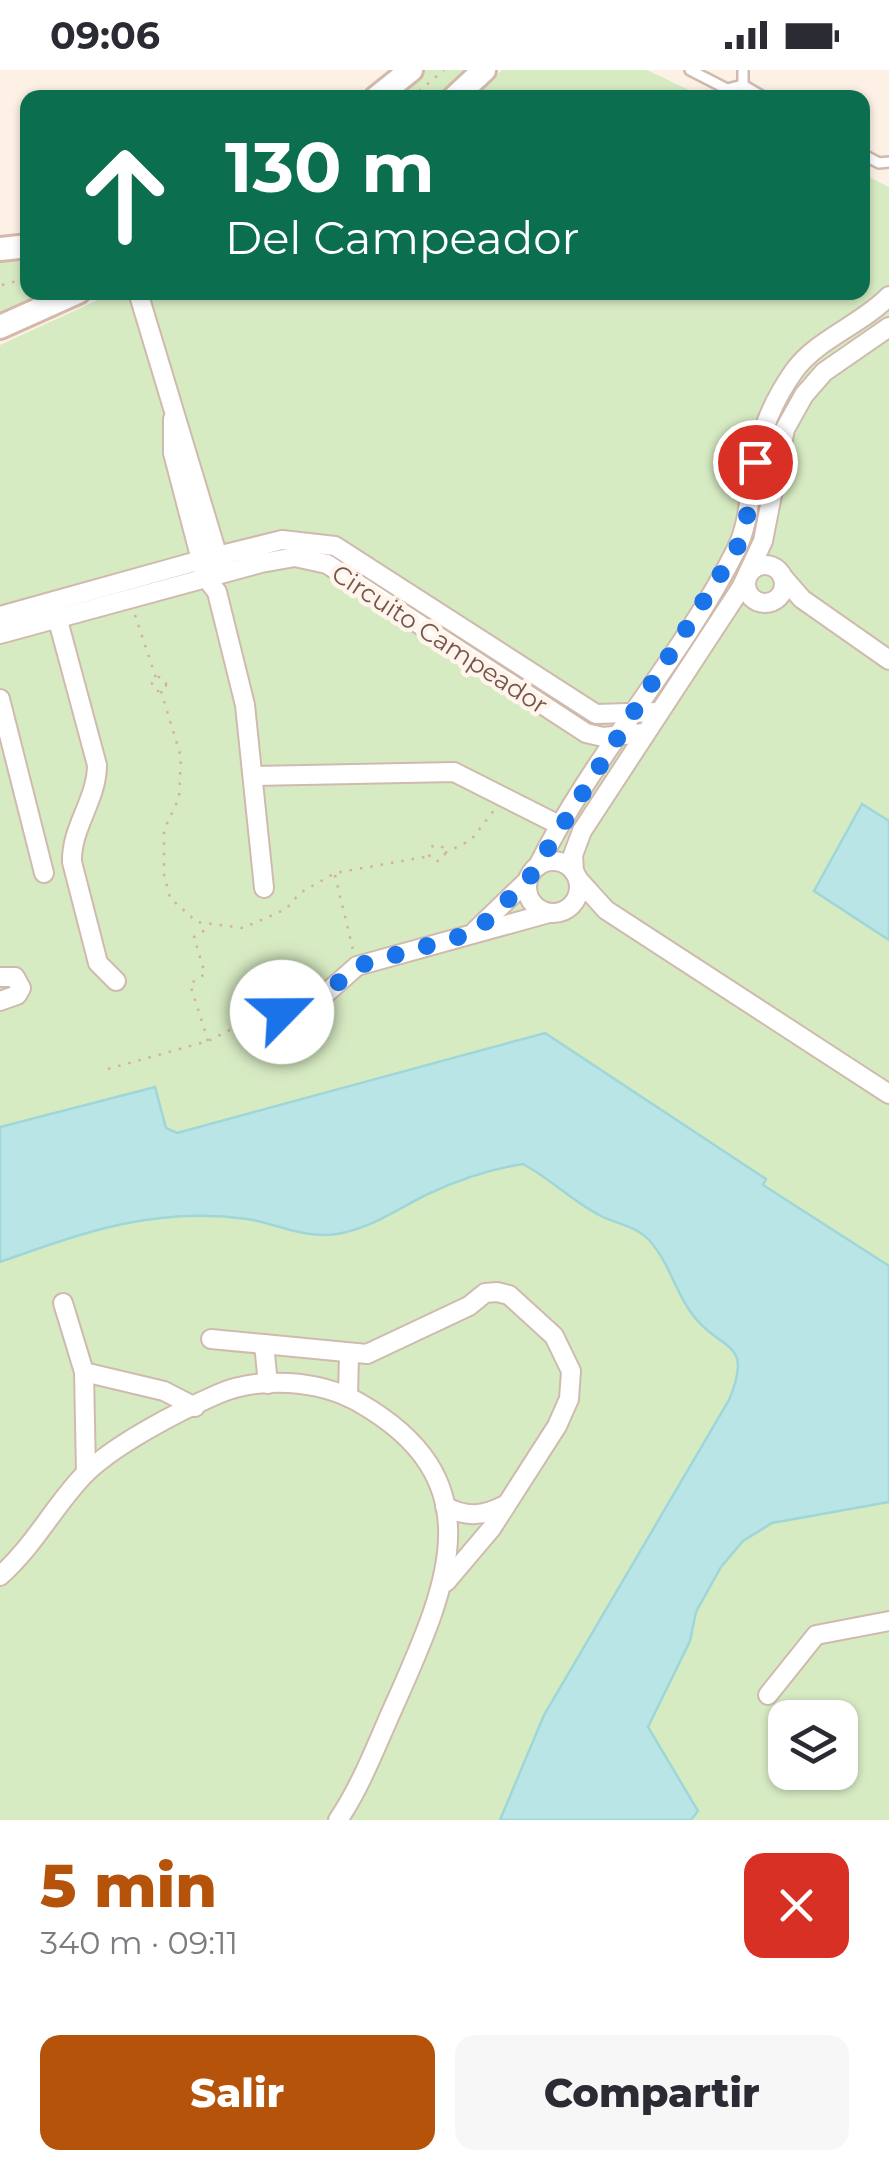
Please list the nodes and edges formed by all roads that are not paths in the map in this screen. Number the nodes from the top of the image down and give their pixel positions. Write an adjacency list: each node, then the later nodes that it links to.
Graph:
1 (411, 70): 6 (main road)
2 (484, 70): 7 (main road)
3 (690, 70): 5 (lane)
4 (743, 70): 5 (lane)
5 (743, 85): 8 (lane)
6 (386, 90)
7 (463, 90)
8 (751, 90)
9 (889, 296): 16 (street)
10 (60, 300): 12 (main road)
11 (140, 300): 17 (street)
12 (0, 326)
13 (889, 327): 14 (street)
14 (767, 524): 18 (street); 19 (street)
15 (296, 548): 17 (street, Circuito Campeador); 23 (street, Circuito Campeador); 27 (street, Circuito Campeador)
16 (737, 548): 19 (street); 20 (street)
17 (213, 572): 24 (street, Circuito Campeador); 24 (street, Circuito Campeador); 37 (street)
18 (781, 574): 19 (street); 21 (street); 22 (street)
19 (748, 576): 20 (street); 22 (street); 25 (street)
20 (715, 586): 32 (street)
21 (802, 599): 22 (street); 29 (street)
22 (768, 601): 25 (street)
23 (434, 608): 27 (street); 32 (street, Circuito Campeador)
24 (55, 611): 26 (street, Circuito Campeador); 28 (street, Circuito Campeador); 47 (street)
25 (727, 614): 31 (street)
26 (0, 616)
27 (420, 626): 33 (street, Circuito Campeador)
28 (0, 634)
29 (889, 660)
30 (0, 699): 39 (street)
31 (659, 712): 32 (street, Circuito Campeador); 34 (street)
32 (632, 714): 35 (street)
33 (586, 733): 35 (street, Circuito Campeador); 36 (street)
34 (644, 734): 35 (street, Circuito Campeador); 41 (street)
35 (619, 735): 36 (street)
36 (597, 769): 38 (street)
37 (254, 776): 38 (street); 42 (street)
38 (559, 825): 40 (street)
39 (44, 873)
40 (533, 873): 41 (street); 44 (street); 45 (street)
41 (576, 875): 43 (street); 44 (street)
42 (264, 888)
43 (606, 910): 44 (street); 50 (street)
44 (558, 912): 45 (street)
45 (475, 932): 49 (street)
46 (0, 977): 48 (street)
47 (116, 981)
48 (0, 1001)
49 (259, 1016)
50 (889, 1094)
51 (63, 1303): 55 (street)
52 (211, 1340): 53 (street)
53 (264, 1344): 54 (street); 56 (street)
54 (349, 1353): 57 (street); 60 (street)
55 (84, 1372): 58 (street); 59 (street)
56 (268, 1384): 57 (street); 58 (street)
57 (348, 1396): 61 (street)
58 (195, 1407): 59 (street)
59 (86, 1472): 62 (street)
60 (506, 1504): 61 (street); 63 (street)
61 (445, 1506): 63 (street)
62 (0, 1576)
63 (444, 1584): 66 (street)
64 (889, 1621): 65 (street)
65 (768, 1694)
66 (338, 1820)

